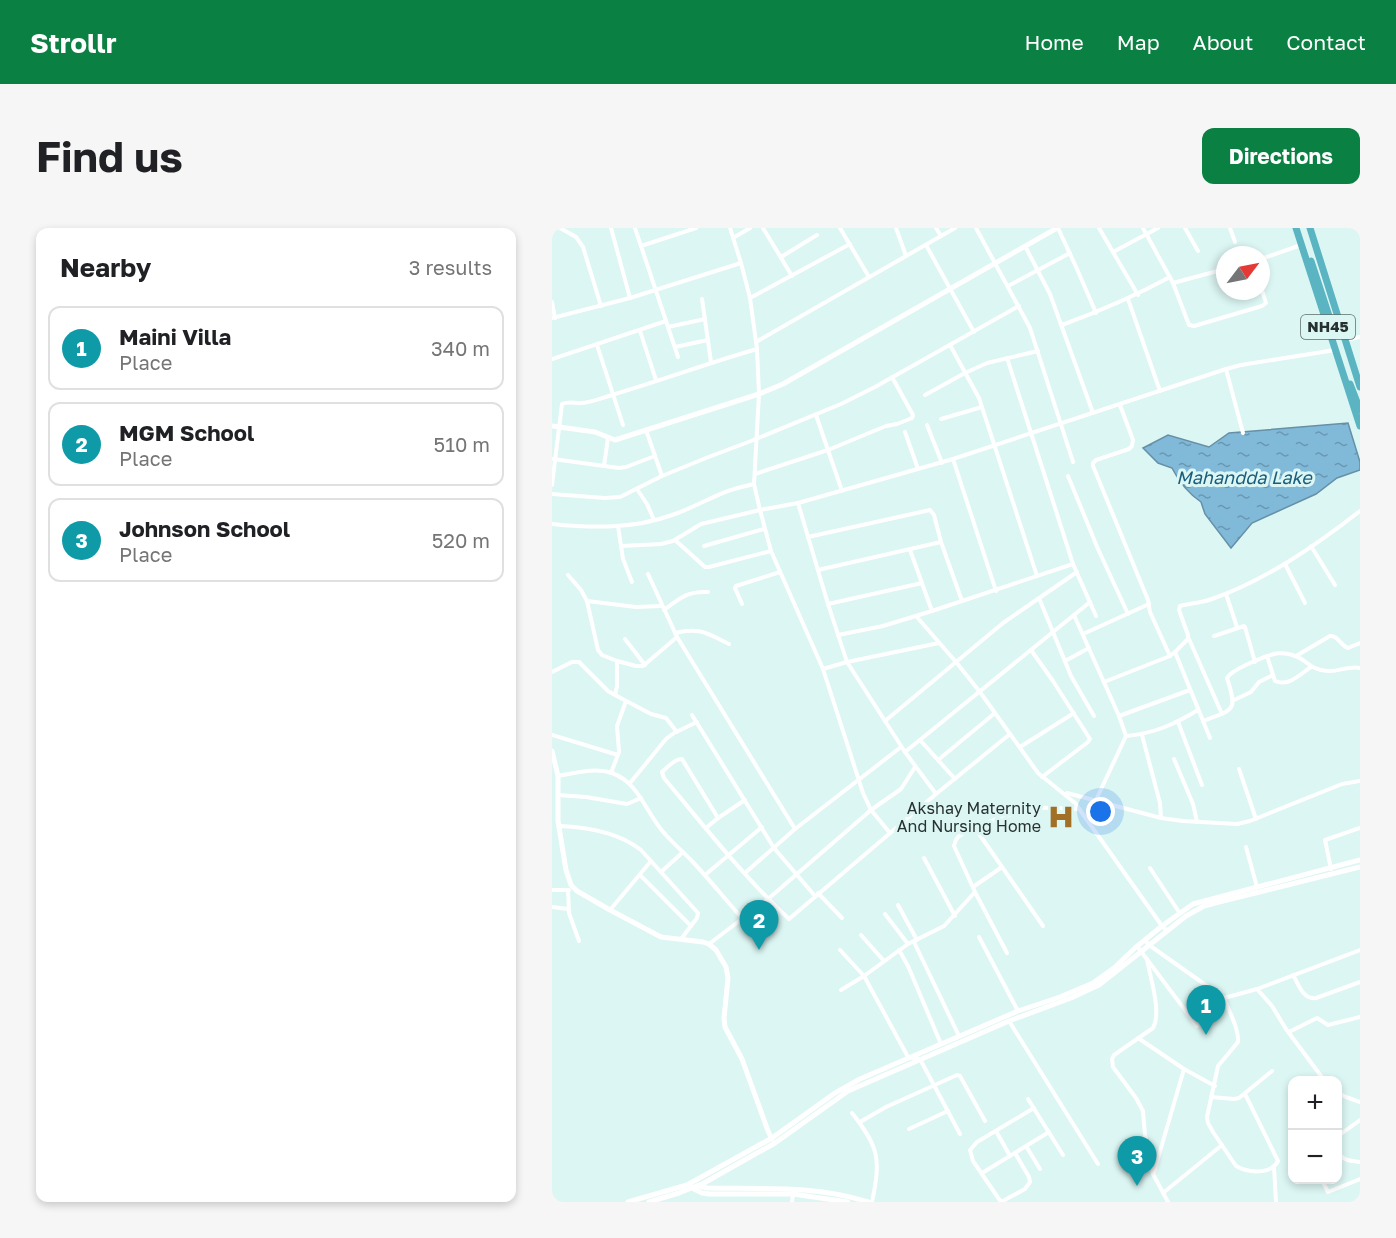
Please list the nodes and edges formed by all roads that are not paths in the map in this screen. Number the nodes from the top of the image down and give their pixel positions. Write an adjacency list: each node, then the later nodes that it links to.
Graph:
1 (560, 228): 56 (street)
2 (611, 228): 50 (street)
3 (635, 228): 30 (street)
4 (696, 228): 30 (street)
5 (730, 228): 25 (street)
6 (750, 228): 25 (street)
7 (763, 228): 37 (street)
8 (840, 228): 27 (street)
9 (896, 228): 35 (street)
10 (936, 228): 24 (street)
11 (955, 228): 24 (street)
12 (976, 228): 39 (street)
13 (1058, 228): 31 (street); 34 (street)
14 (1099, 228): 33 (street)
15 (1143, 228): 22 (street)
16 (1158, 228): 22 (street)
17 (1185, 228): 32 (street)
18 (1230, 228): 26 (street)
19 (1296, 228): 29 (highway, NH45)
20 (1300, 228): 91 (highway)
21 (1310, 228): 68 (highway, NH45)
22 (1147, 234): 33 (street); 44 (street)
23 (817, 235): 37 (street)
24 (941, 236): 28 (street)
25 (733, 238): 38 (street)
26 (1235, 242)
27 (850, 244): 42 (street); 43 (street)
28 (926, 245): 35 (street); 47 (street)
29 (1301, 245): 36 (street); 74 (highway, NH45)
30 (641, 246): 48 (street)
31 (1025, 246): 39 (street); 40 (street)
32 (1198, 251)
33 (1113, 252): 49 (street)
34 (1070, 253): 40 (street); 58 (street)
35 (906, 256): 43 (street)
36 (1270, 256)
37 (781, 257): 42 (street)
38 (741, 263): 48 (street); 51 (street)
39 (995, 263): 46 (street); 47 (street)
40 (1038, 270): 46 (street); 62 (street)
41 (1216, 271): 45 (street)
42 (792, 276): 51 (street)
43 (869, 277): 69 (street)
44 (1170, 277): 45 (street); 49 (street)
45 (1173, 283): 54 (street)
46 (1008, 286): 57 (street)
47 (950, 289): 65 (street); 86 (street)
48 (656, 290): 50 (street); 61 (street)
49 (1138, 295): 53 (street)
50 (630, 298): 56 (street)
51 (750, 298): 69 (street)
52 (702, 299): 60 (street)
53 (1128, 299): 58 (street); 85 (street)
54 (1265, 300)
55 (552, 302): 59 (street)
56 (601, 306): 59 (street)
57 (1019, 306): 65 (street); 75 (street)
58 (1096, 313): 62 (street)
59 (554, 318)
60 (705, 319): 63 (street); 67 (street)
61 (666, 321): 63 (street); 64 (street)
62 (1062, 325): 92 (street)
63 (668, 327): 72 (street)
64 (640, 331): 70 (street); 83 (street)
65 (974, 332): 71 (street)
66 (1360, 337): 68 (street)
67 (708, 340): 72 (street); 79 (street)
68 (1344, 341): 84 (highway, NH45)
69 (756, 342): 73 (street)
70 (597, 345): 78 (street); 87 (street)
71 (950, 345): 81 (street); 82 (street)
72 (675, 347): 76 (street)
73 (757, 349): 79 (street); 86 (street)
74 (1335, 350): 80 (street); 99 (highway, NH45)
75 (1038, 351): 77 (street); 95 (street)
76 (678, 357)
77 (1006, 358): 81 (street); 103 (street)
78 (552, 359)
79 (711, 362): 83 (street)
80 (1226, 369): 85 (street); 102 (street)
81 (965, 373): 88 (street); 90 (street)
82 (892, 377): 93 (street); 107 (street)
83 (656, 381): 87 (street)
84 (1360, 387)
85 (1160, 391): 89 (street)
86 (759, 394): 100 (street); 105 (street)
87 (612, 395): 96 (street); 98 (street)
88 (925, 395)
89 (1120, 405): 92 (street); 159 (street)
90 (982, 407): 94 (street); 106 (street)
91 (1360, 410)
92 (1093, 413): 95 (street)
93 (816, 415): 105 (street); 107 (street)
94 (941, 419)
95 (1060, 424): 103 (street); 111 (street)
96 (623, 425)
97 (927, 425): 112 (street)
98 (555, 426): 104 (street); 110 (street)
99 (1360, 426)
100 (645, 430): 104 (street); 108 (street)
101 (905, 432): 114 (street)
102 (1243, 433)
103 (1031, 434): 106 (street); 138 (street)
104 (608, 438): 113 (street)
105 (757, 438): 115 (street); 116 (street)
106 (994, 446): 109 (street); 145 (street)
107 (828, 450): 115 (street); 121 (street)
108 (655, 456): 113 (street); 116 (street)
109 (953, 459): 112 (street); 149 (street)
110 (553, 460): 113 (street); 119 (street)
111 (1072, 462)
112 (942, 463): 114 (street)
113 (604, 466)
114 (918, 469): 121 (street)
115 (755, 474): 118 (street)
116 (662, 476): 120 (street)
117 (1068, 476): 162 (street)
118 (754, 484): 124 (street); 126 (street)
119 (552, 485)
120 (637, 489): 122 (street); 126 (street)
121 (842, 491): 123 (street)
122 (552, 494)
123 (798, 503): 124 (street); 130 (street)
124 (760, 510): 129 (street); 131 (street)
125 (1360, 511): 135 (street)
126 (654, 520): 128 (street)
127 (552, 524): 128 (street)
128 (618, 526): 133 (street)
129 (764, 529): 134 (street); 137 (street)
130 (808, 537): 132 (street); 140 (street)
131 (675, 540): 133 (street); 137 (street)
132 (941, 542): 136 (street); 154 (street)
133 (621, 546): 146 (street)
134 (704, 546)
135 (1311, 546): 139 (street); 148 (street)
136 (910, 550): 140 (street); 147 (street)
137 (771, 551): 141 (street)
138 (1073, 564): 142 (street); 145 (street)
139 (1285, 564): 151 (street); 156 (street)
140 (818, 570): 158 (street)
141 (780, 572): 157 (street); 191 (street)
142 (1077, 572): 152 (street); 155 (street)
143 (648, 574): 160 (street)
144 (568, 575): 153 (street)
145 (1037, 576): 149 (street)
146 (632, 582)
147 (922, 583): 158 (street); 161 (street)
148 (1335, 585)
149 (996, 591): 154 (street)
150 (708, 592): 160 (street)
151 (1226, 594): 166 (street); 173 (street)
152 (1039, 598): 167 (street); 186 (street)
153 (587, 601): 160 (street); 183 (street)
154 (962, 601): 161 (street)
155 (1090, 602): 163 (street); 165 (street)
156 (1305, 603)
157 (742, 604)
158 (828, 604): 170 (street)
159 (1149, 604): 162 (street); 180 (street)
160 (663, 608): 169 (street)
161 (932, 611): 164 (street)
162 (1128, 614): 168 (street)
163 (1074, 615): 167 (street); 168 (street)
164 (915, 616): 170 (street); 174 (street)
165 (1096, 616)
166 (1237, 628): 171 (street); 187 (street)
167 (1053, 632): 178 (street); 184 (street)
168 (1083, 634): 177 (street)
169 (676, 635): 176 (street); 188 (street); 252 (street)
170 (838, 635): 185 (street)
171 (1214, 636)
172 (625, 639): 188 (street)
173 (1188, 639): 179 (street); 203 (street)
174 (939, 643): 185 (street); 186 (street)
175 (1360, 643): 182 (street)
176 (729, 644)
177 (1089, 648): 184 (street); 194 (street)
178 (1031, 650): 196 (street); 202 (street)
179 (1175, 652): 180 (street); 195 (street)
180 (1170, 656): 194 (street)
181 (1267, 656): 182 (street); 187 (street); 193 (street)
182 (1296, 656): 189 (street)
183 (617, 661): 188 (street); 197 (street)
184 (1065, 661): 205 (street)
185 (847, 662): 191 (street); 207 (street)
186 (956, 662): 196 (street); 207 (street)
187 (1255, 662): 198 (street)
188 (645, 665)
189 (1311, 667): 190 (street); 193 (street)
190 (1360, 668)
191 (823, 669): 230 (street)
192 (552, 672): 197 (street)
193 (1273, 675): 198 (street)
194 (1104, 682): 206 (street)
195 (1190, 690): 200 (street); 206 (street)
196 (980, 692): 201 (street); 217 (street)
197 (615, 695): 199 (street)
198 (1234, 700): 203 (street)
199 (626, 701): 211 (street); 222 (street)
200 (1198, 710): 208 (street); 210 (street)
201 (995, 713): 212 (street); 224 (street)
202 (1074, 713): 219 (street); 229 (street)
203 (1222, 714): 208 (street)
204 (692, 715): 209 (street)
205 (1094, 716)
206 (1119, 716): 215 (street)
207 (885, 721): 218 (street)
208 (1203, 721): 216 (street)
209 (697, 722): 211 (street); 239 (street)
210 (1178, 722): 214 (street); 234 (street)
211 (677, 732): 233 (street)
212 (1011, 734): 219 (street); 231 (street)
213 (552, 735): 222 (street)
214 (1142, 735): 215 (street); 244 (street)
215 (1126, 736): 240 (street)
216 (1210, 738)
217 (920, 740): 221 (street); 224 (street)
218 (901, 747): 221 (street); 230 (street)
219 (1020, 747): 229 (street)
220 (552, 751): 228 (street)
221 (904, 752): 225 (street)
222 (618, 755): 227 (street)
223 (1174, 759): 247 (street)
224 (938, 760): 231 (street)
225 (915, 767): 236 (street); 242 (street)
226 (1239, 769): 245 (street)
227 (611, 773): 228 (street); 233 (street)
228 (558, 776): 237 (street)
229 (1042, 777): 235 (street)
230 (858, 779): 242 (street); 252 (street)
231 (955, 779): 236 (street)
232 (1360, 781): 245 (street)
233 (629, 783): 238 (street)
234 (1202, 785)
235 (1064, 792): 240 (street); 241 (street)
236 (936, 794): 253 (street)
237 (558, 795): 238 (street); 246 (street)
238 (641, 798): 256 (street)
239 (745, 800): 243 (street); 248 (street)
240 (1096, 800): 244 (street)
241 (1080, 809): 250 (street); 288 (street)
242 (871, 810): 253 (street); 267 (street)
243 (718, 818): 249 (street); 249 (street)
244 (1161, 818): 247 (street)
245 (1256, 819): 247 (street)
246 (556, 822): 260 (street); 270 (street)
247 (1197, 822)
248 (762, 827): 255 (street); 257 (street)
249 (706, 828): 257 (street)
250 (975, 828): 261 (street); 274 (street)
251 (1360, 828): 264 (street)
252 (795, 830): 255 (street)
253 (890, 833): 275 (street)
254 (1246, 847): 271 (street)
255 (774, 848): 266 (street); 267 (street)
256 (683, 852): 265 (street); 269 (street)
257 (729, 854): 266 (street); 269 (street)
258 (924, 858): 283 (street)
259 (1360, 860): 264 (street)
260 (651, 861): 265 (street); 268 (street)
261 (1002, 867): 274 (street); 287 (street)
262 (1360, 867): 288 (street)
263 (1150, 868): 281 (street)
264 (1331, 868): 271 (street)
265 (661, 872): 286 (street)
266 (745, 873): 276 (street)
267 (796, 874): 275 (street); 276 (street)
268 (640, 875): 280 (street); 286 (street)
269 (705, 875): 284 (street)
270 (575, 888): 273 (street); 280 (street)
271 (1257, 888): 281 (street)
272 (552, 890): 273 (street)
273 (568, 890): 279 (street)
274 (974, 890): 283 (street); 301 (street)
275 (817, 895): 276 (street); 285 (street)
276 (768, 899): 284 (street)
277 (898, 905): 293 (street)
278 (552, 907): 279 (street)
279 (568, 909): 292 (street)
280 (610, 910): 291 (street)
281 (1179, 912): 288 (street)
282 (885, 914): 296 (street)
283 (955, 916): 293 (street)
284 (742, 918): 295 (street)
285 (842, 918)
286 (691, 926): 291 (street)
287 (1043, 926)
288 (1164, 929): 294 (street)
289 (861, 935): 303 (street)
290 (979, 937): 310 (street)
291 (681, 939): 295 (street)
292 (579, 941)
293 (915, 941): 296 (street); 315 (street)
294 (1147, 943): 297 (street); 309 (street)
295 (709, 944): 341 (street)
296 (908, 944): 299 (street)
297 (1139, 949): 302 (street); 310 (street); 312 (street)
298 (840, 950): 305 (street)
299 (899, 950): 303 (street); 317 (street)
300 (1360, 950): 304 (street)
301 (1007, 953)
302 (1147, 959): 313 (street); 316 (street)
303 (884, 961): 305 (street)
304 (1293, 975): 306 (street); 307 (street)
305 (864, 976): 308 (street); 318 (street)
306 (1360, 982)
307 (1257, 989): 309 (street); 314 (street)
308 (841, 990)
309 (1224, 998): 324 (street)
310 (1018, 1011): 315 (street)
311 (1360, 1017): 314 (street)
312 (1009, 1021): 319 (street); 349 (street)
313 (1197, 1026)
314 (1289, 1032): 322 (street)
315 (959, 1036): 317 (street)
316 (1138, 1038): 320 (street); 354 (street)
317 (941, 1044): 318 (street)
318 (908, 1057): 319 (street); 341 (street)
319 (920, 1059): 323 (street); 341 (street)
320 (1184, 1069): 324 (street); 354 (street)
321 (1272, 1071): 325 (street)
322 (1321, 1076)
323 (934, 1085): 331 (street); 334 (street); 335 (street)
324 (1215, 1086): 327 (street)
325 (1245, 1094): 327 (street); 350 (street)
326 (1342, 1094): 329 (street)
327 (1211, 1097): 342 (street)
328 (1029, 1099): 330 (street)
329 (1360, 1102)
330 (1034, 1108): 337 (street); 338 (street)
331 (948, 1111): 336 (street); 340 (street)
332 (852, 1113): 335 (street)
333 (1360, 1120): 339 (street)
334 (985, 1121)
335 (860, 1122): 366 (street)
336 (909, 1129)
337 (996, 1131): 346 (street); 353 (street)
338 (1049, 1132): 343 (street); 345 (street)
339 (1342, 1133)
340 (960, 1134)
341 (774, 1141): 352 (street); 357 (street)
342 (1222, 1145): 350 (street); 359 (street)
343 (1026, 1146): 344 (street); 351 (street)
344 (1016, 1153): 346 (street); 367 (street)
345 (1063, 1155)
346 (1010, 1156): 353 (street)
347 (1342, 1157): 348 (street)
348 (1360, 1162)
349 (1098, 1164)
350 (1274, 1167): 369 (street)
351 (1040, 1170)
352 (721, 1173): 357 (street); 358 (street)
353 (982, 1173): 367 (street)
354 (1153, 1174): 359 (street)
355 (1360, 1179): 356 (street)
356 (1325, 1184)
357 (692, 1185): 358 (street); 360 (street); 361 (street); 362 (street)
358 (725, 1188): 365 (street)
359 (1163, 1193): 368 (street)
360 (793, 1194): 363 (street); 364 (street)
361 (628, 1202)
362 (649, 1202)
363 (792, 1202)
364 (848, 1202)
365 (868, 1202)
366 (872, 1202)
367 (1001, 1202)
368 (1168, 1202)
369 (1276, 1202)

